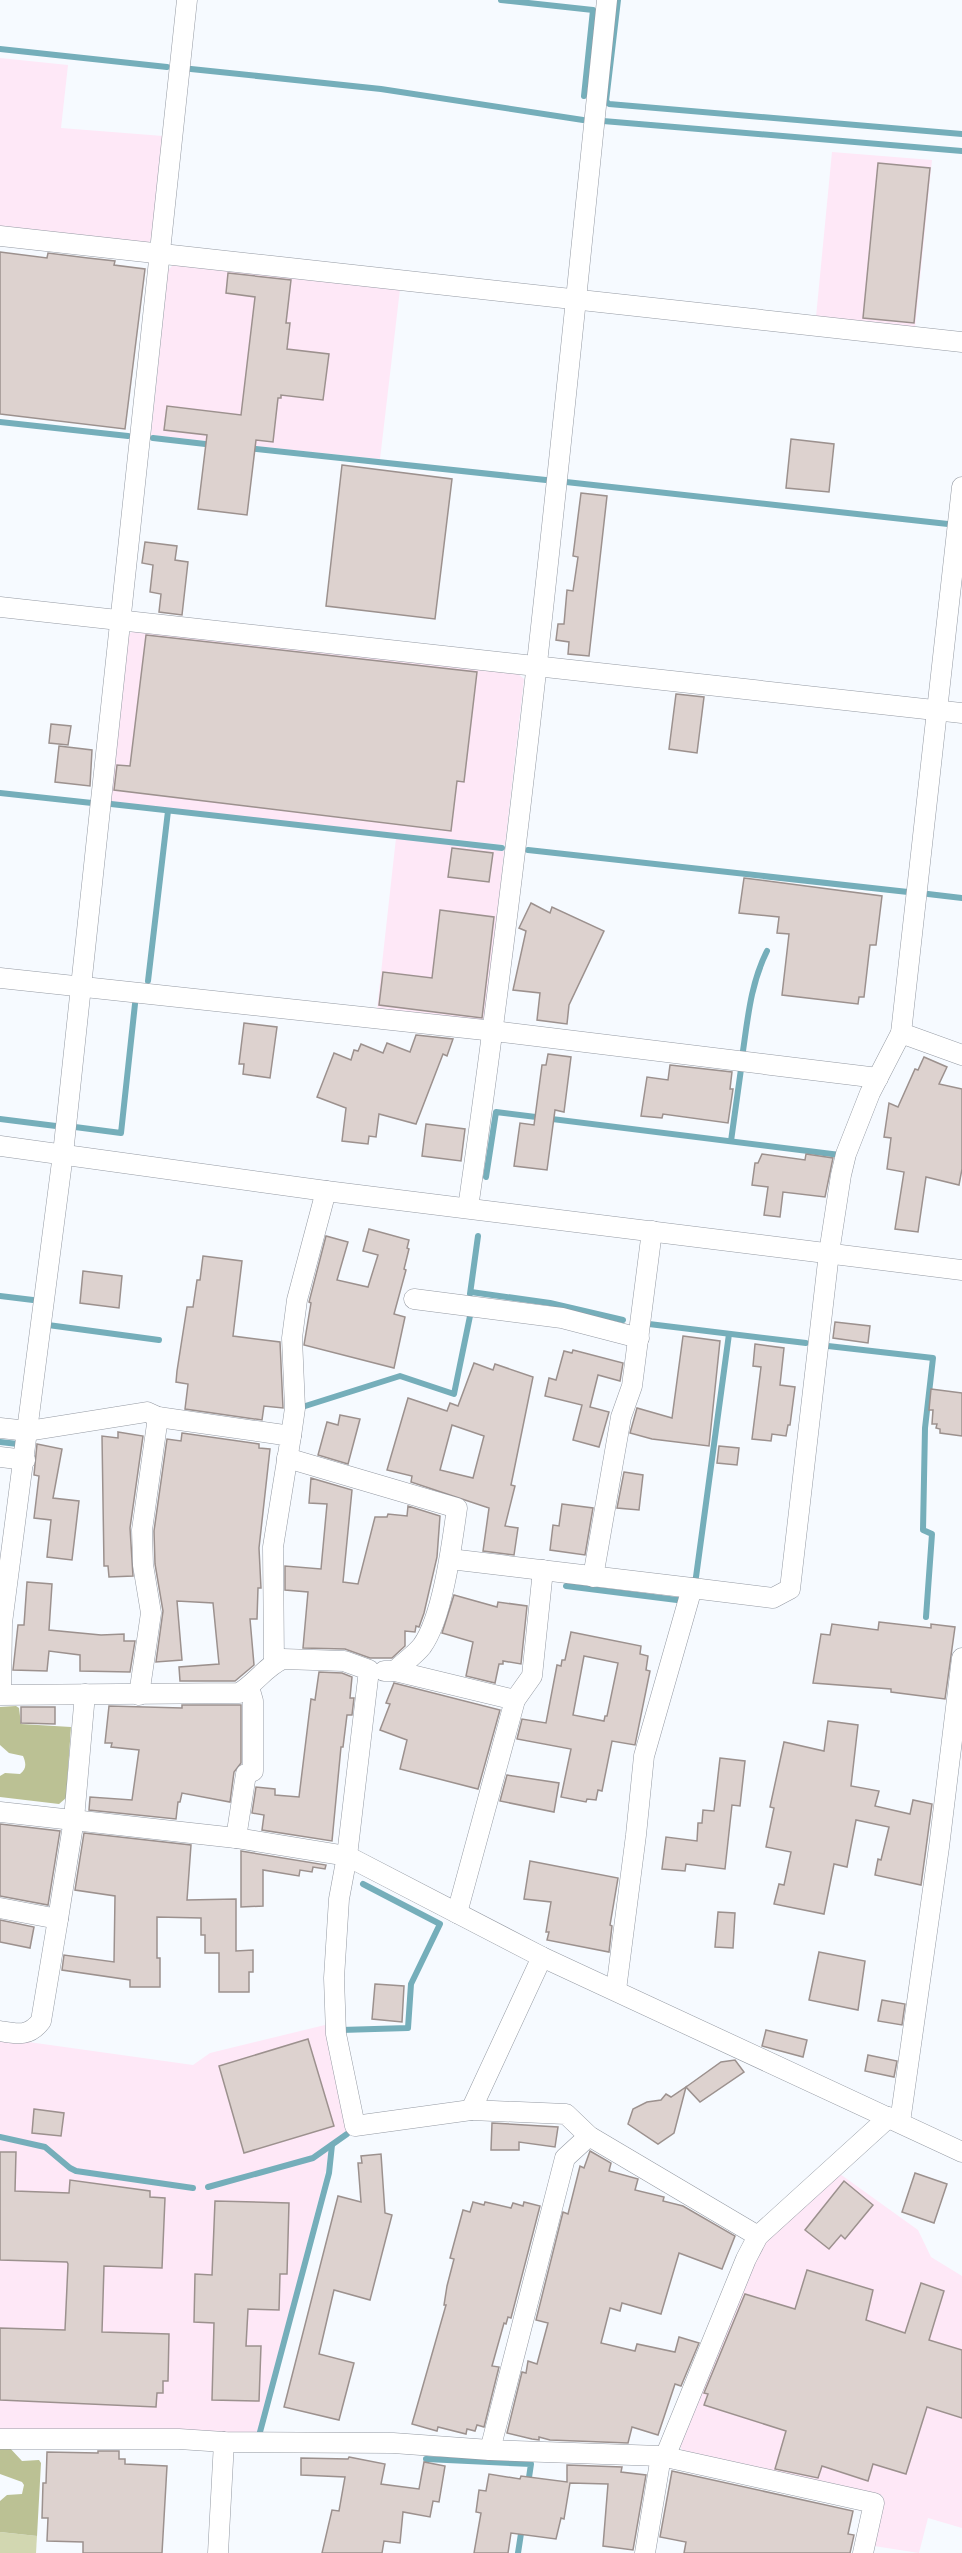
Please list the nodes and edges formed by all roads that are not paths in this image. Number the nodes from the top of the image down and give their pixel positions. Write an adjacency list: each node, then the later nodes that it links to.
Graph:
1 (187, 0): 4 (street)
2 (607, 0): 5 (street)
3 (0, 236): 4 (street)
4 (159, 255): 5 (street); 9 (street)
5 (576, 300): 6 (street); 10 (street)
6 (962, 342)
7 (962, 487): 11 (street)
8 (0, 607): 9 (street)
9 (120, 621): 10 (street); 14 (street)
10 (536, 668): 11 (street); 15 (street)
11 (937, 711): 12 (street); 16 (street)
12 (962, 713)
13 (0, 978): 14 (street)
14 (81, 987): 15 (street); 20 (street)
15 (494, 1031): 18 (street); 22 (street)
16 (902, 1033): 17 (street); 18 (street)
17 (962, 1054)
18 (878, 1078): 24 (street)
19 (0, 1146): 20 (street)
20 (63, 1154): 21 (street); 30 (street)
21 (326, 1191): 22 (street); 31 (street)
22 (468, 1208): 23 (street)
23 (652, 1231): 24 (street); 27 (street)
24 (829, 1253): 25 (street); 38 (street)
25 (962, 1270)
26 (414, 1299): 27 (street)
27 (639, 1338): 37 (street)
28 (158, 1417): 30 (street); 31 (street); 46 (street)
29 (0, 1428): 30 (street)
30 (28, 1431): 34 (street)
31 (291, 1436): 33 (street)
32 (0, 1457): 34 (street)
33 (287, 1458): 35 (street); 40 (street)
34 (25, 1460): 45 (street)
35 (450, 1559): 36 (street); 42 (street)
36 (543, 1570): 37 (street); 47 (street)
37 (593, 1576): 38 (street)
38 (692, 1588): 56 (street)
39 (962, 1658): 59 (street)
40 (274, 1662): 41 (street); 43 (street)
41 (369, 1670): 42 (street); 51 (street)
42 (394, 1671): 47 (street)
43 (249, 1688): 46 (street); 50 (street)
44 (85, 1694): 45 (street); 46 (street); 49 (street)
45 (0, 1695)
46 (139, 1695)
47 (515, 1701): 53 (street)
48 (0, 1812): 49 (street)
49 (74, 1819): 50 (street); 54 (street)
50 (236, 1838): 51 (street)
51 (347, 1856): 53 (street); 58 (street)
52 (0, 1908): 54 (street)
53 (457, 1913): 55 (street)
54 (58, 1919): 57 (street)
55 (542, 1957): 56 (street); 58 (street)
56 (616, 1990): 59 (street)
57 (0, 2031)
58 (471, 2110): 60 (street)
59 (895, 2120): 61 (street); 62 (street)
60 (589, 2136): 62 (street); 65 (street)
61 (962, 2152)
62 (758, 2236): 66 (street)
63 (0, 2439): 64 (street)
64 (224, 2442): 65 (street); 67 (street)
65 (490, 2450): 66 (street)
66 (663, 2457): 68 (street); 69 (street)
67 (218, 2553)
68 (645, 2553)
69 (863, 2553)

